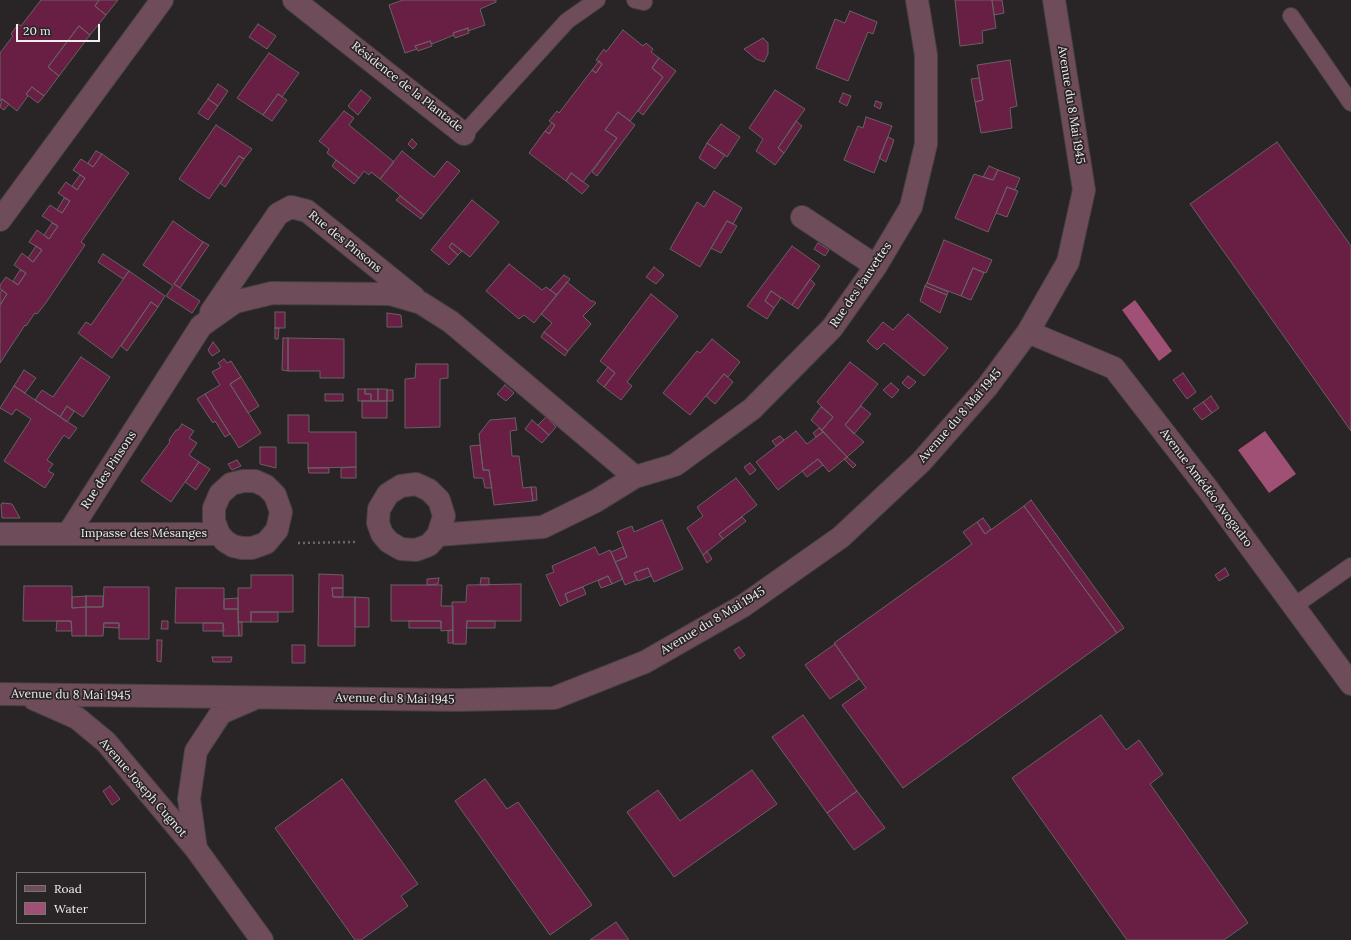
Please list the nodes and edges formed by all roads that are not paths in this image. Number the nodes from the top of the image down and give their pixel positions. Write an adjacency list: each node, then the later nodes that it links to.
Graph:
1 (162, 0): 10 (street)
2 (597, 0): 8 (lane, Résidence de la Plantade)
3 (917, 0): 11 (street, Rue des Fauvettes)
4 (1054, 0): 14 (street, Avenue du 8 Mai 1945)
5 (304, 3): 8 (street, Résidence de la Plantade)
6 (1291, 16): 7 (lane)
7 (1351, 103)
8 (464, 134)
9 (802, 217): 11 (street)
10 (0, 220)
11 (876, 266): 15 (street, Rue des Fauvettes)
12 (421, 303): 13 (street, Rue des Pinsons); 13 (street, Rue des Pinsons); 15 (street, Rue des Pinsons)
13 (201, 326): 17 (street, Rue des Pinsons)
14 (1028, 332): 21 (street, Avenue Amédéo Avogadro); 25 (street, Avenue du 8 Mai 1945)
15 (635, 477): 19 (street, Rue des Fauvettes)
16 (0, 534): 17 (street, Impasse des Mésanges)
17 (68, 534): 18 (street, Impasse des Mésanges)
18 (219, 534): 18 (street, Impasse des Mésanges)
19 (438, 535): 19 (street)
20 (1351, 566): 21 (lane)
21 (1294, 606): 22 (street, Avenue Amédéo Avogadro)
22 (1351, 684)
23 (0, 694): 24 (street, Avenue du 8 Mai 1945)
24 (26, 695): 25 (street, Avenue du 8 Mai 1945); 26 (street, Avenue Joseph Cugnot)
25 (255, 698): 26 (street, Avenue Joseph Cugnot)
26 (196, 849): 27 (street, Avenue Joseph Cugnot)
27 (262, 940)

